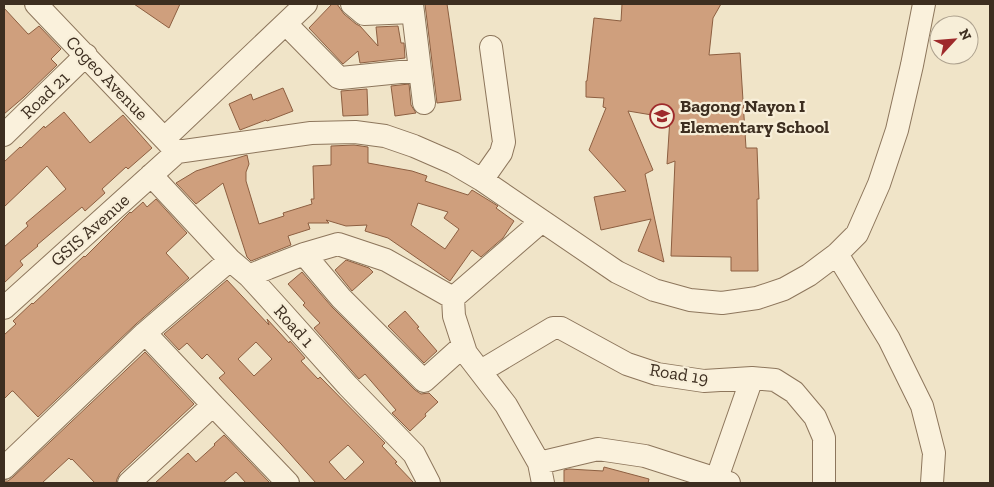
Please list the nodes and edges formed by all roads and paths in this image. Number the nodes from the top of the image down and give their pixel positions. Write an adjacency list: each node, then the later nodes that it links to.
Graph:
1 (36, 4): 8 (street, Cogeo Avenue)
2 (306, 4): 6 (street, GSIS Avenue)
3 (352, 4): 5 (street)
4 (924, 4): 17 (street)
5 (412, 8): 9 (street)
6 (286, 24): 9 (street); 12 (street, GSIS Avenue)
7 (491, 47): 14 (street)
8 (86, 55): 11 (street, Road 21); 12 (street, Cogeo Avenue)
9 (420, 70): 10 (street)
10 (424, 103)
11 (4, 135)
12 (171, 145): 13 (street, GSIS Avenue); 14 (street)
13 (152, 175): 18 (street, Road 1); 21 (street, GSIS Avenue)
14 (482, 180): 15 (street)
15 (542, 221): 17 (street); 20 (street)
16 (304, 254): 19 (street); 20 (street); 23 (street)
17 (837, 254): 34 (street)
18 (230, 260): 19 (street, Road 1); 22 (street)
19 (249, 276): 32 (street, Road 1)
20 (453, 298): 23 (street)
21 (4, 308)
22 (145, 333): 26 (street); 27 (street)
23 (463, 346): 24 (street)
24 (481, 371): 25 (street, Road 19); 28 (street)
25 (752, 378): 29 (street); 33 (street, Road 19)
26 (213, 405): 30 (street); 31 (street)
27 (4, 468)
28 (541, 473): 29 (street)
29 (723, 481)
30 (129, 483)
31 (288, 483)
32 (429, 483)
33 (824, 483)
34 (932, 483)

